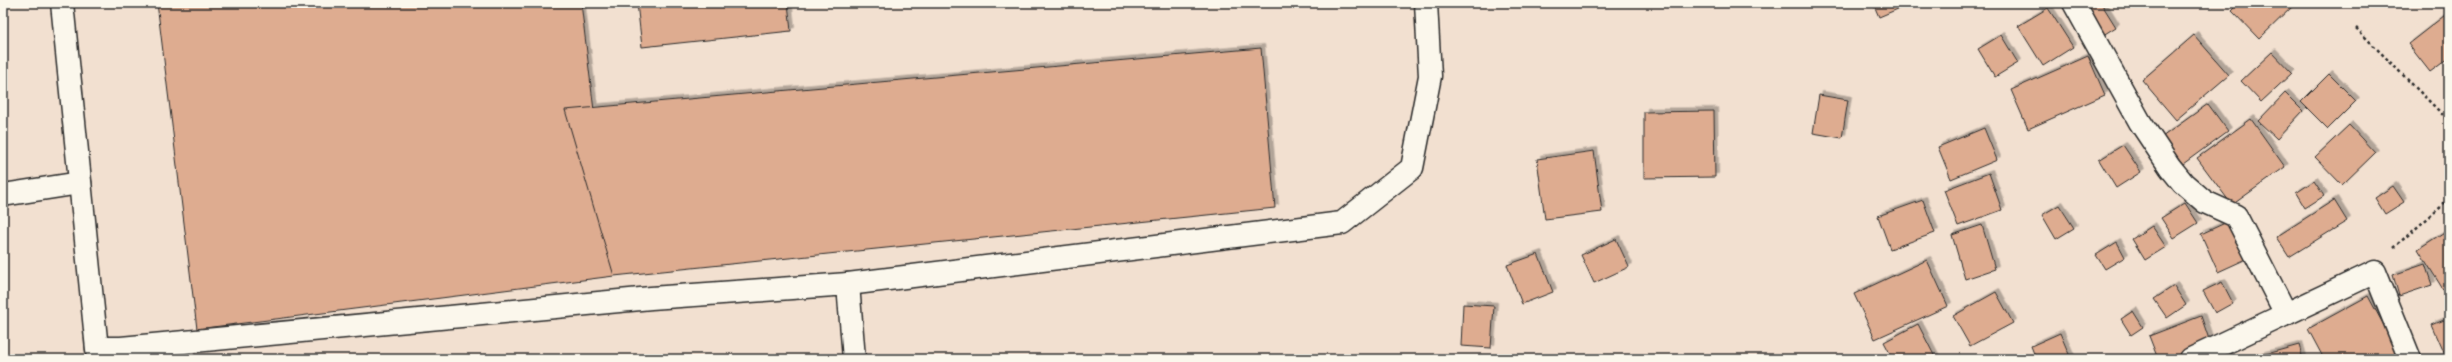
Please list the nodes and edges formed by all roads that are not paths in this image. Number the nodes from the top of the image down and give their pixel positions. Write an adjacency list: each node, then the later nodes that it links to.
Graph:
1 (62, 3): 4 (street)
2 (1426, 3): 6 (street)
3 (2074, 3): 7 (street)
4 (80, 183): 5 (street); 8 (street)
5 (3, 195)
6 (848, 284): 8 (street); 9 (street)
7 (2286, 314): 10 (street); 11 (street)
8 (98, 354)
9 (854, 359)
10 (2191, 359)
11 (2410, 359)

